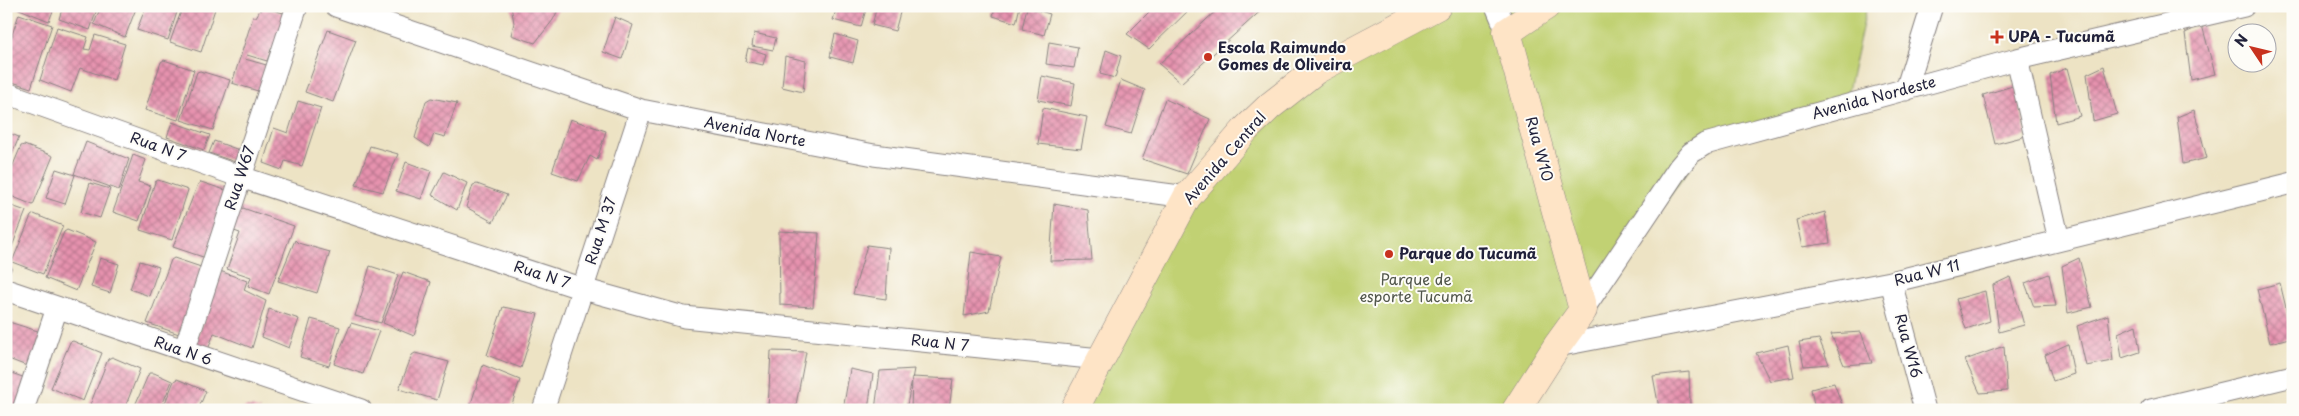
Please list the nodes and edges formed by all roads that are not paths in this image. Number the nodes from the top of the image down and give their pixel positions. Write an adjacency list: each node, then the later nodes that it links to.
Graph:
1 (297, 6): 13 (street, Rua W67)
2 (336, 6): 12 (street, Avenida Norte)
3 (1437, 6): 15 (street, Avenida Central)
4 (1496, 6): 8 (street)
5 (1546, 6): 8 (street)
6 (1932, 6): 10 (street)
7 (2244, 6): 9 (street, Avenida Nordeste)
8 (1508, 32): 21 (street, Rua W10)
9 (2017, 59): 10 (street, Avenida Nordeste); 16 (street)
10 (1906, 90): 21 (street, Avenida Nordeste)
11 (6, 93): 13 (street, Rua N 7)
12 (640, 110): 15 (street, Avenida Norte); 18 (street, Rua M 37)
13 (241, 177): 18 (street, Rua N 7); 23 (street, Rua W67)
14 (2293, 183): 16 (street, Rua W 11)
15 (1187, 198): 24 (street, Avenida Central)
16 (2059, 240): 17 (street, Rua W 11)
17 (1891, 282): 22 (street, Rua W 11); 31 (street, Rua W16)
18 (583, 289): 24 (street, Rua N 7); 28 (street, Rua M 37)
19 (6, 290): 20 (street, Rua N 6)
20 (57, 308): 23 (street, Rua N 6); 26 (street)
21 (1583, 310): 22 (street)
22 (1557, 346): 30 (street)
23 (184, 351): 27 (street, Rua N 6)
24 (1100, 359): 29 (street, Avenida Central)
25 (2293, 376): 32 (street)
26 (23, 410)
27 (361, 410)
28 (543, 410)
29 (1074, 410)
30 (1516, 410)
31 (1925, 410)
32 (2151, 410)

